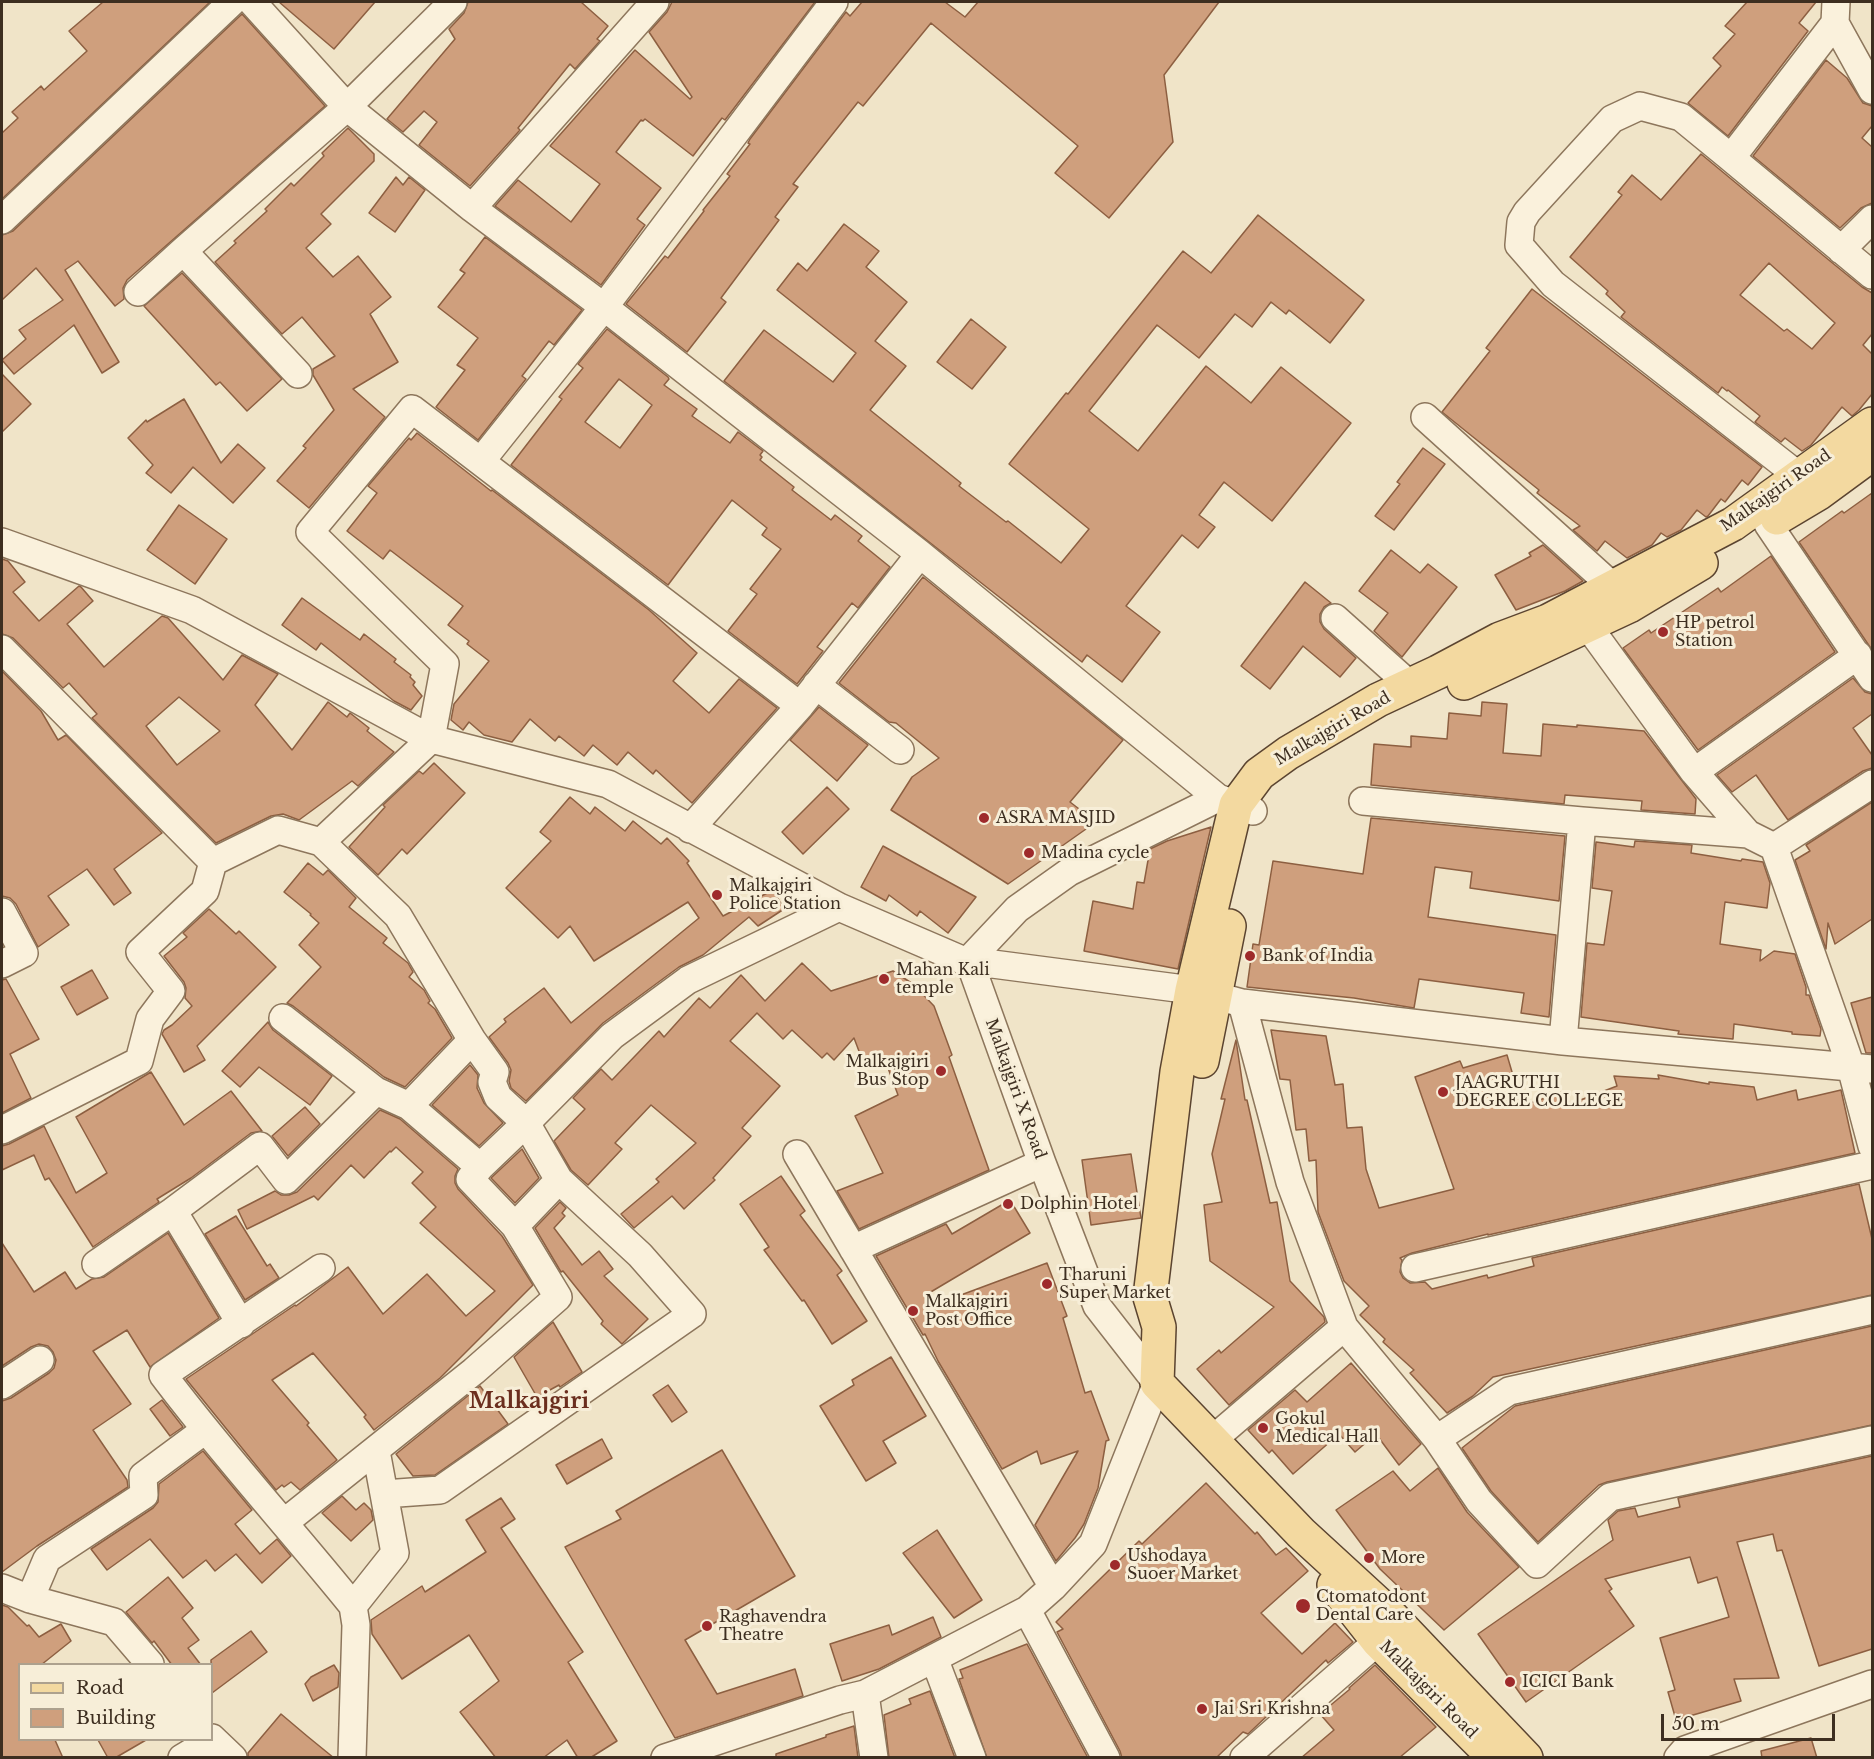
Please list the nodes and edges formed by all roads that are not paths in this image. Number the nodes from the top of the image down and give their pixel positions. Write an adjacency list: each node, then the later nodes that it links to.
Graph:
1 (232, 2): 12 (street)
2 (252, 2): 8 (street)
3 (453, 2): 8 (street)
4 (655, 2): 10 (street)
5 (834, 2): 17 (street)
6 (1835, 13): 7 (street); 9 (street)
7 (1872, 90)
8 (347, 107): 10 (street); 14 (street)
9 (1731, 158): 13 (street); 23 (street)
10 (472, 208): 17 (street)
11 (1872, 219): 13 (street)
12 (2, 220)
13 (1841, 250): 15 (street)
14 (183, 251): 16 (street); 18 (street)
15 (1872, 275)
16 (138, 292)
17 (604, 307): 22 (street); 26 (street)
18 (298, 374)
19 (1425, 417): 27 (street)
20 (1872, 424): 23 (main road, Malkajgiri Road)
21 (1872, 454): 24 (main road, Malkajgiri Road)
22 (481, 461): 35 (street); 36 (street)
23 (1800, 477): 27 (main road, Malkajgiri Road)
24 (1768, 524): 29 (main road, Malkajgiri Road); 31 (street)
25 (2, 542): 36 (street)
26 (920, 554): 33 (street); 41 (street)
27 (1612, 586): 34 (main road, Malkajgiri Road)
28 (1335, 618): 34 (street)
29 (1588, 626): 38 (street); 41 (main road, Malkajgiri Road)
30 (2, 649): 47 (street)
31 (1858, 655): 32 (street); 38 (street)
32 (1872, 678)
33 (816, 685): 35 (street); 37 (street)
34 (1410, 685): 41 (main road, Malkajgiri Road)
35 (800, 706): 43 (street)
36 (430, 740): 43 (street); 45 (street)
37 (900, 750)
38 (1694, 772): 44 (street)
39 (1872, 784): 46 (street)
40 (1363, 801): 42 (street)
41 (1236, 805): 50 (street); 52 (main road, Malkajgiri Road)
42 (1582, 821): 44 (street); 55 (street)
43 (690, 829): 48 (street)
44 (1748, 834): 46 (street)
45 (321, 842): 47 (street); 54 (street)
46 (1774, 847): 56 (street)
47 (213, 862): 60 (street)
48 (839, 907): 50 (street); 59 (street)
49 (2, 912): 51 (street)
50 (969, 960): 52 (street); 63 (street, Malkajgiri X Road)
51 (2, 964)
52 (1217, 996): 55 (street); 75 (street); 77 (main road, Malkajgiri Road)
53 (283, 1018): 57 (street)
54 (472, 1040): 58 (street); 59 (street)
55 (1563, 1041): 56 (street)
56 (1862, 1068): 61 (street)
57 (376, 1091): 58 (street); 67 (street)
58 (409, 1106): 65 (street)
59 (526, 1124): 65 (street); 66 (street)
60 (2, 1130)
61 (1872, 1146)
62 (797, 1154): 69 (street)
63 (1042, 1163): 69 (street); 77 (street, Malkajgiri X Road)
64 (1872, 1165): 72 (street)
65 (480, 1167): 68 (street)
66 (559, 1180): 68 (street); 84 (street)
67 (173, 1211): 70 (street); 74 (street)
68 (515, 1226): 83 (street)
69 (853, 1249): 87 (street)
70 (96, 1264)
71 (321, 1268): 74 (street)
72 (1415, 1268)
73 (1872, 1310): 80 (street)
74 (241, 1324): 79 (street)
75 (1344, 1327): 80 (street); 82 (street)
76 (40, 1360): 78 (street)
77 (1157, 1383): 82 (main road, Malkajgiri Road); 87 (street)
78 (2, 1384)
79 (205, 1430): 85 (street); 89 (street)
80 (1437, 1439): 81 (street)
81 (1872, 1440)
82 (1211, 1441): 86 (main road, Malkajgiri Road)
83 (376, 1451): 84 (street); 85 (street)
84 (384, 1494): 90 (street)
85 (285, 1522): 90 (street)
86 (1302, 1533): 92 (main road, Malkajgiri Road); 108 (main road, Malkajgiri Road)
87 (1053, 1587): 91 (street)
88 (2, 1588): 89 (street)
89 (30, 1599): 94 (street)
90 (353, 1606): 101 (street)
91 (1027, 1610): 93 (street); 105 (street)
92 (1378, 1641): 106 (street); 107 (main road, Malkajgiri Road)
93 (934, 1658): 96 (street); 104 (street)
94 (148, 1663)
95 (1872, 1684): 109 (street)
96 (865, 1694): 102 (street); 103 (street)
97 (213, 1740): 100 (street)
98 (209, 1741): 99 (street)
99 (182, 1758)
100 (233, 1758)
101 (352, 1758)
102 (665, 1758)
103 (874, 1758)
104 (972, 1758)
105 (1106, 1758)
106 (1244, 1758)
107 (1496, 1758)
108 (1526, 1758)
109 (1678, 1758)

